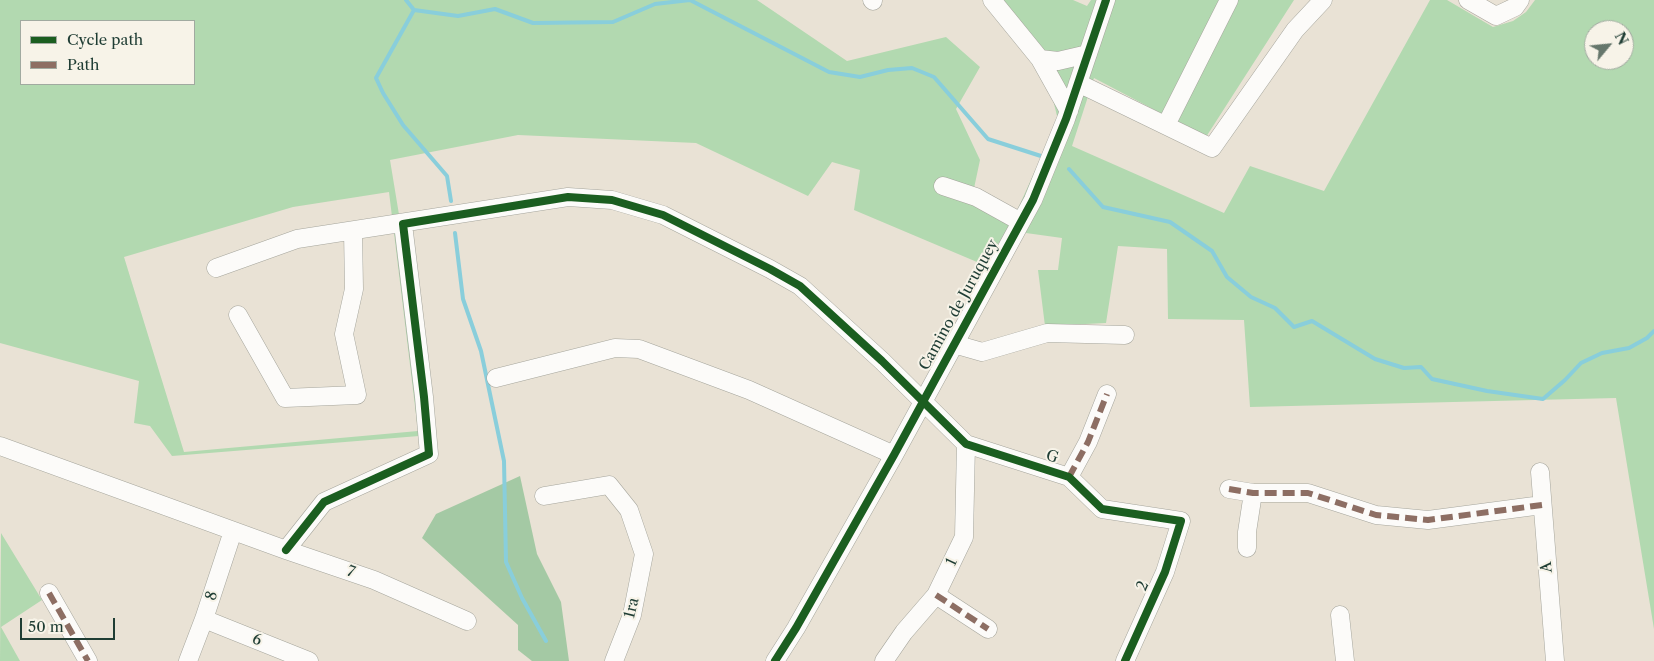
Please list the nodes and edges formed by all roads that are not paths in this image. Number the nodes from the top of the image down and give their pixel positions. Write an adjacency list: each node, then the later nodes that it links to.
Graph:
1 (992, 0): 8 (street)
2 (1106, 0): 7 (street, Camino de Juruquey)
3 (1229, 0): 11 (street)
4 (1323, 0): 11 (street)
5 (1468, 0): 6 (street)
6 (1520, 0)
7 (1088, 54): 8 (street); 9 (street, Camino de Juruquey)
8 (1040, 59): 10 (street)
9 (1078, 82): 10 (street, Camino de Juruquey); 11 (street)
10 (1069, 111): 13 (street, Camino de Juruquey)
11 (1166, 125)
12 (943, 186): 13 (street)
13 (1021, 222): 19 (street, Camino de Juruquey)
14 (403, 224): 15 (street, G); 22 (street, G); 35 (street)
15 (353, 231): 16 (street, G); 17 (street)
16 (216, 268)
17 (238, 315)
18 (1125, 335): 19 (street)
19 (954, 344): 22 (street, Camino de Juruquey)
20 (496, 378): 25 (street)
21 (1107, 394): 27 (street)
22 (923, 400): 23 (street, G); 25 (street, Camino de Juruquey)
23 (966, 444): 27 (street, G); 37 (street, 1)
24 (0, 446): 33 (street, 7)
25 (894, 455): 46 (street, Camino de Juruquey)
26 (1540, 472): 31 (street, A)
27 (1068, 477): 32 (street, G)
28 (1230, 489): 29 (street)
29 (1252, 493): 31 (street); 34 (street)
30 (544, 496): 45 (street, 1ra)
31 (1542, 505): 50 (street, A)
32 (1181, 521): 48 (street, 2)
33 (233, 531): 35 (street, 7); 39 (street, 8)
34 (1247, 548)
35 (286, 550): 40 (street, 7)
36 (48, 593): 42 (street)
37 (936, 596): 41 (street); 47 (street, 1)
38 (1340, 614): 49 (street)
39 (204, 620): 43 (street, 8); 44 (street, 6)
40 (467, 621)
41 (988, 630)
42 (88, 661)
43 (188, 661)
44 (309, 661)
45 (614, 661)
46 (775, 661)
47 (884, 661)
48 (1124, 661)
49 (1345, 661)
50 (1555, 661)

